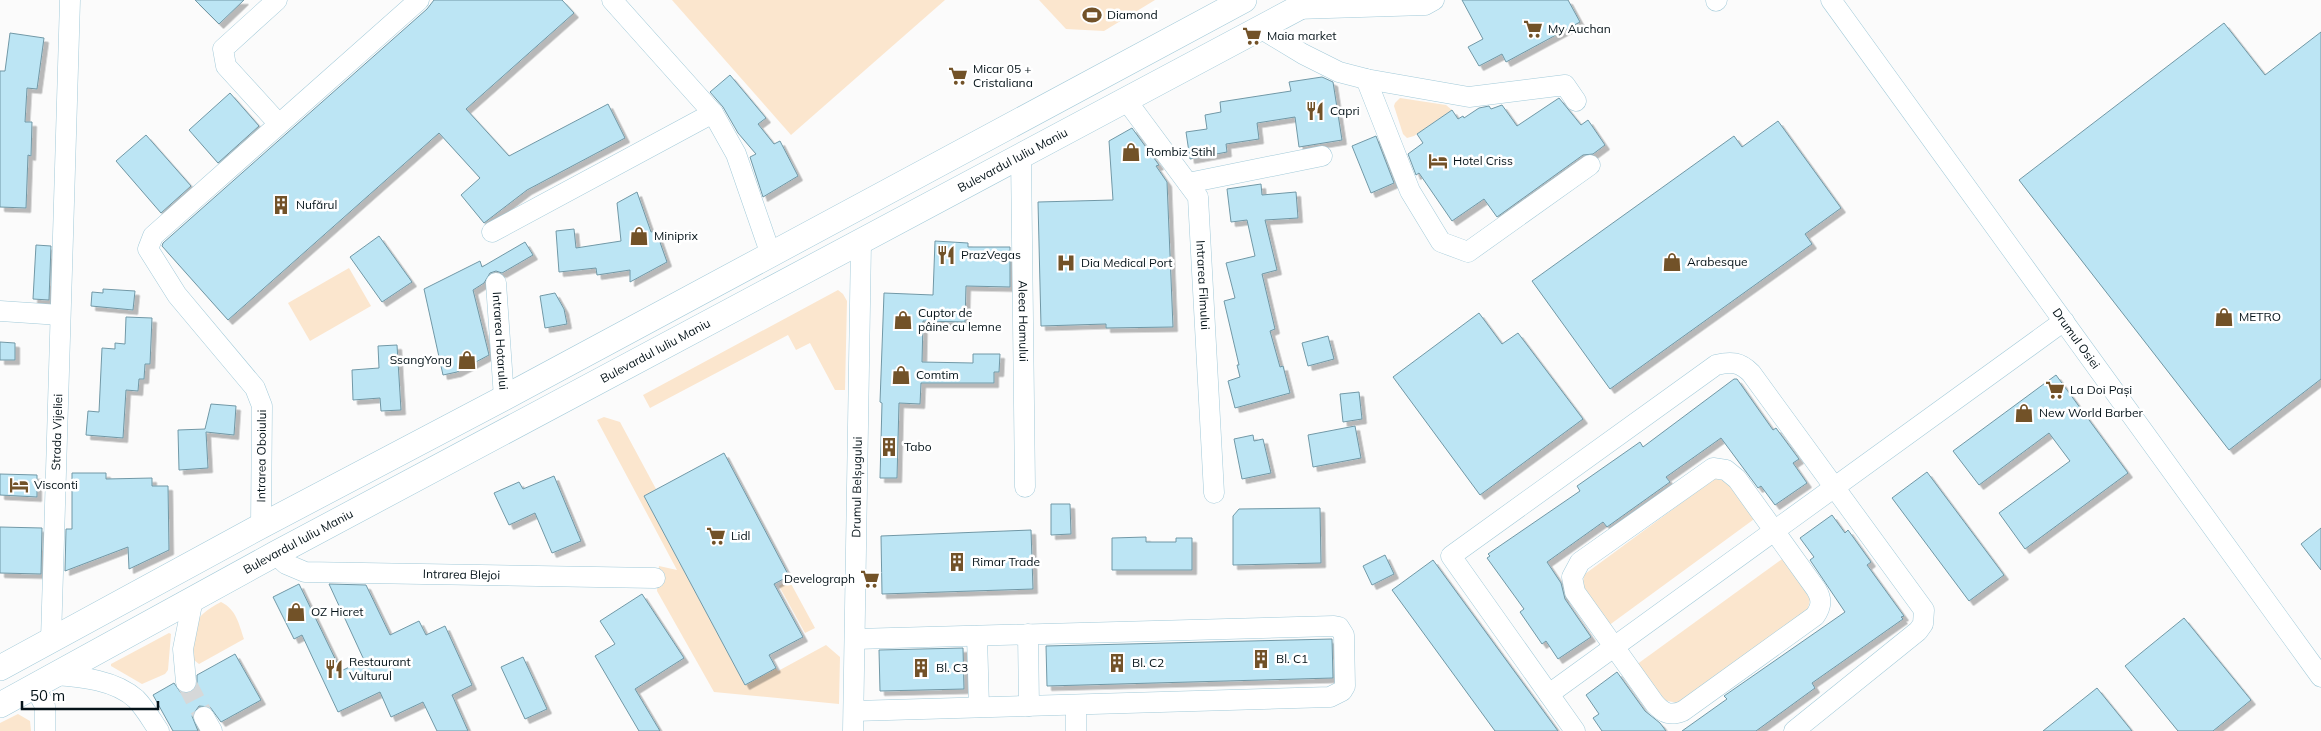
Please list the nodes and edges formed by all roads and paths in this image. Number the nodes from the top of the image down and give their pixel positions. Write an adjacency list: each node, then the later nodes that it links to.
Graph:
1 (70, 0): 25 (street, Strada Vijeliei)
2 (277, 0): 14 (street)
3 (419, 0): 14 (street)
4 (612, 0): 13 (street)
5 (1245, 0): 9 (main road); 21 (main road)
6 (1434, 0): 8 (street)
7 (1831, 0): 26 (street, Drumul Osiei)
8 (1304, 5): 9 (main road, Bulevardul Iuliu Maniu)
9 (1260, 28): 10 (street); 11 (main road, Bulevardul Iuliu Maniu)
10 (1366, 79): 12 (street); 17 (street)
11 (1126, 100): 15 (main road, Bulevardul Iuliu Maniu); 18 (street, Intrarea Filmului)
12 (1576, 101)
13 (713, 113): 19 (street); 21 (street)
14 (278, 123): 31 (street, Intrarea Oboiului)
15 (1021, 156): 20 (main road, Bulevardul Iuliu Maniu); 28 (street, Aleea Hamului)
16 (1322, 156): 18 (street)
17 (1590, 165)
18 (1188, 183): 30 (street, Intrarea Filmului)
19 (492, 232)
20 (860, 243): 23 (main road, Bulevardul Iuliu Maniu); 38 (street, Drumul Belșugului)
21 (771, 255): 23 (main road); 27 (main road)
22 (496, 282): 27 (street, Intrarea Hotarului)
23 (786, 283): 33 (main road, Bulevardul Iuliu Maniu)
24 (0, 311): 25 (street)
25 (60, 315): 39 (street, Strada Vijeliei)
26 (2064, 321): 29 (street); 42 (street, Drumul Osiei)
27 (504, 398): 31 (main road)
28 (1025, 487)
29 (1834, 487): 32 (street); 45 (street); 56 (street)
30 (1214, 493)
31 (261, 526): 33 (main road); 39 (main road)
32 (1774, 530): 40 (street); 40 (street); 40 (street)
33 (275, 554): 34 (street, Intrarea Blejoi); 35 (main road, Bulevardul Iuliu Maniu)
34 (655, 578)
35 (194, 599): 43 (main road, Bulevardul Iuliu Maniu); 44 (street)
36 (1028, 634): 37 (street); 47 (street); 48 (street)
37 (977, 636): 38 (street); 49 (street)
38 (855, 639): 50 (street, Drumul Belșugului)
39 (51, 640): 41 (main road)
40 (1614, 646): 45 (street)
41 (10, 663): 43 (main road)
42 (2321, 677)
43 (44, 680): 46 (main road, Bulevardul Iuliu Maniu); 51 (street); 52 (street)
44 (186, 682)
45 (1549, 694): 55 (street)
46 (0, 705)
47 (1076, 705): 48 (street); 54 (street)
48 (1029, 706): 49 (street)
49 (979, 707): 50 (street)
50 (854, 711): 53 (street, Drumul Belșugului)
51 (45, 731)
52 (159, 731)
53 (853, 731)
54 (1076, 731)
55 (1575, 731)
56 (1794, 731)

